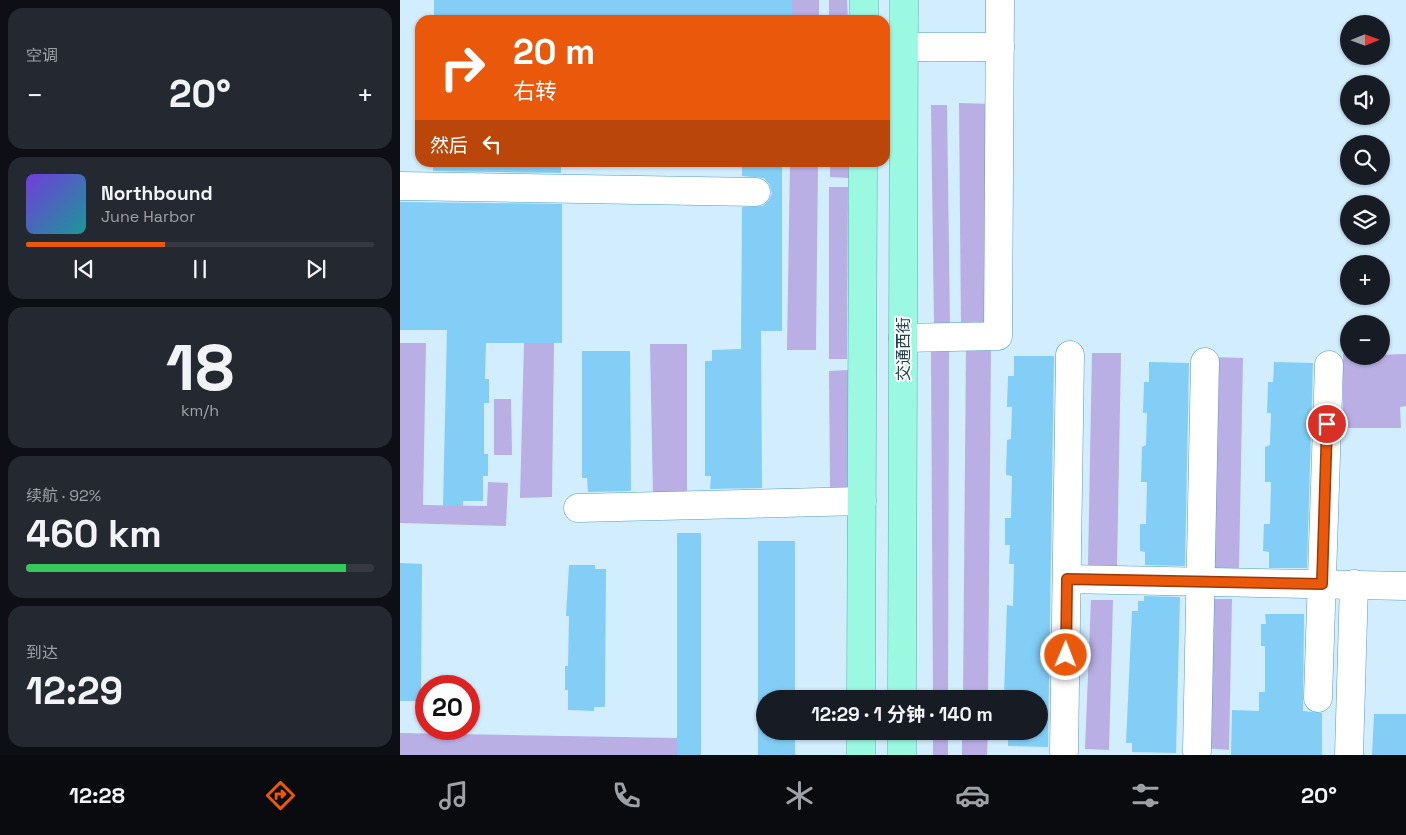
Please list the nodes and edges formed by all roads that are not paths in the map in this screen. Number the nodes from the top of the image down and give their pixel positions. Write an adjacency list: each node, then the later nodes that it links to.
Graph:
1 (864, 0): 4 (main road)
2 (904, 0): 6 (main road, 交通西街)
3 (1000, 0): 5 (lane)
4 (864, 15)
5 (1000, 46): 6 (lane); 10 (lane)
6 (904, 47): 10 (main road, 交通西街)
7 (864, 167): 14 (main road)
8 (400, 186): 9 (lane)
9 (756, 192)
10 (903, 338): 22 (main road, 交通西街)
11 (1070, 355): 16 (lane)
12 (1205, 362): 17 (lane)
13 (1329, 365): 18 (lane)
14 (862, 501): 15 (lane); 21 (main road)
15 (578, 508)
16 (1067, 579): 17 (lane); 26 (lane)
17 (1200, 582): 18 (lane); 27 (lane)
18 (1322, 584): 19 (lane); 23 (lane)
19 (1354, 584): 20 (lane); 30 (lane)
20 (1406, 586)
21 (861, 690)
22 (902, 690)
23 (1318, 698)
24 (861, 740): 28 (main road)
25 (902, 740): 29 (main road)
26 (1064, 751)
27 (1197, 751)
28 (861, 755)
29 (902, 755)
30 (1349, 755)

